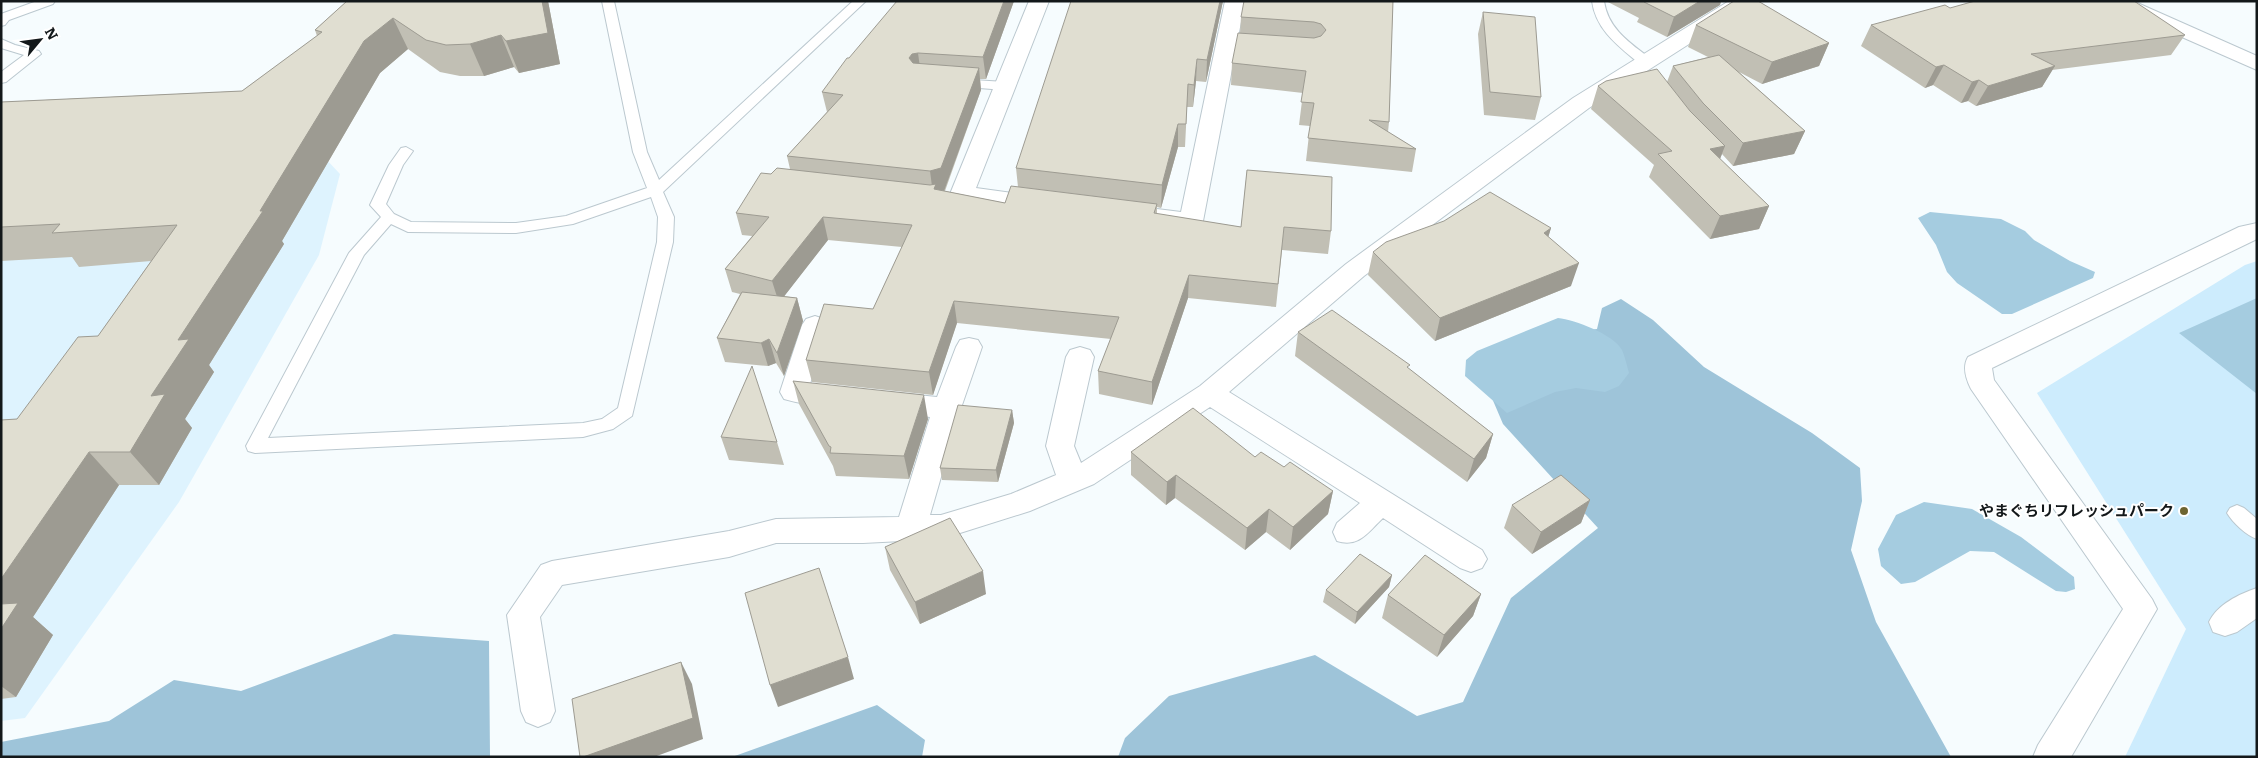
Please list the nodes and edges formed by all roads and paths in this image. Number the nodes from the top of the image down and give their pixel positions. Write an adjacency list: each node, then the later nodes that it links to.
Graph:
1 (12, 1): 10 (lane)
2 (48, 1): 10 (lane)
3 (608, 1): 18 (lane)
4 (860, 1): 18 (lane)
5 (1038, 1): 16 (street)
6 (1235, 1): 20 (street)
7 (1598, 1): 13 (lane)
8 (1743, 1): 13 (street)
9 (2116, 1): 12 (street)
10 (2, 15)
11 (1, 43): 14 (lane)
12 (2257, 64)
13 (1645, 69): 26 (street)
14 (1, 79)
15 (949, 82): 16 (lane)
16 (1005, 86): 19 (street)
17 (406, 151): 21 (lane)
18 (656, 190): 21 (lane); 21 (lane)
19 (1067, 207)
20 (1134, 215)
21 (389, 217)
22 (2257, 231): 38 (street)
23 (815, 325): 27 (street)
24 (968, 347): 27 (street)
25 (1080, 357): 28 (street)
26 (1210, 393): 28 (street); 29 (street)
27 (947, 408): 31 (street)
28 (1073, 481): 31 (street)
29 (1381, 502): 33 (street); 34 (street)
30 (2237, 513): 32 (lane)
31 (911, 528): 37 (street)
32 (2257, 531)
33 (1348, 532)
34 (1470, 559)
35 (2257, 601): 36 (street)
36 (2226, 622)
37 (538, 711)
38 (2051, 757)

